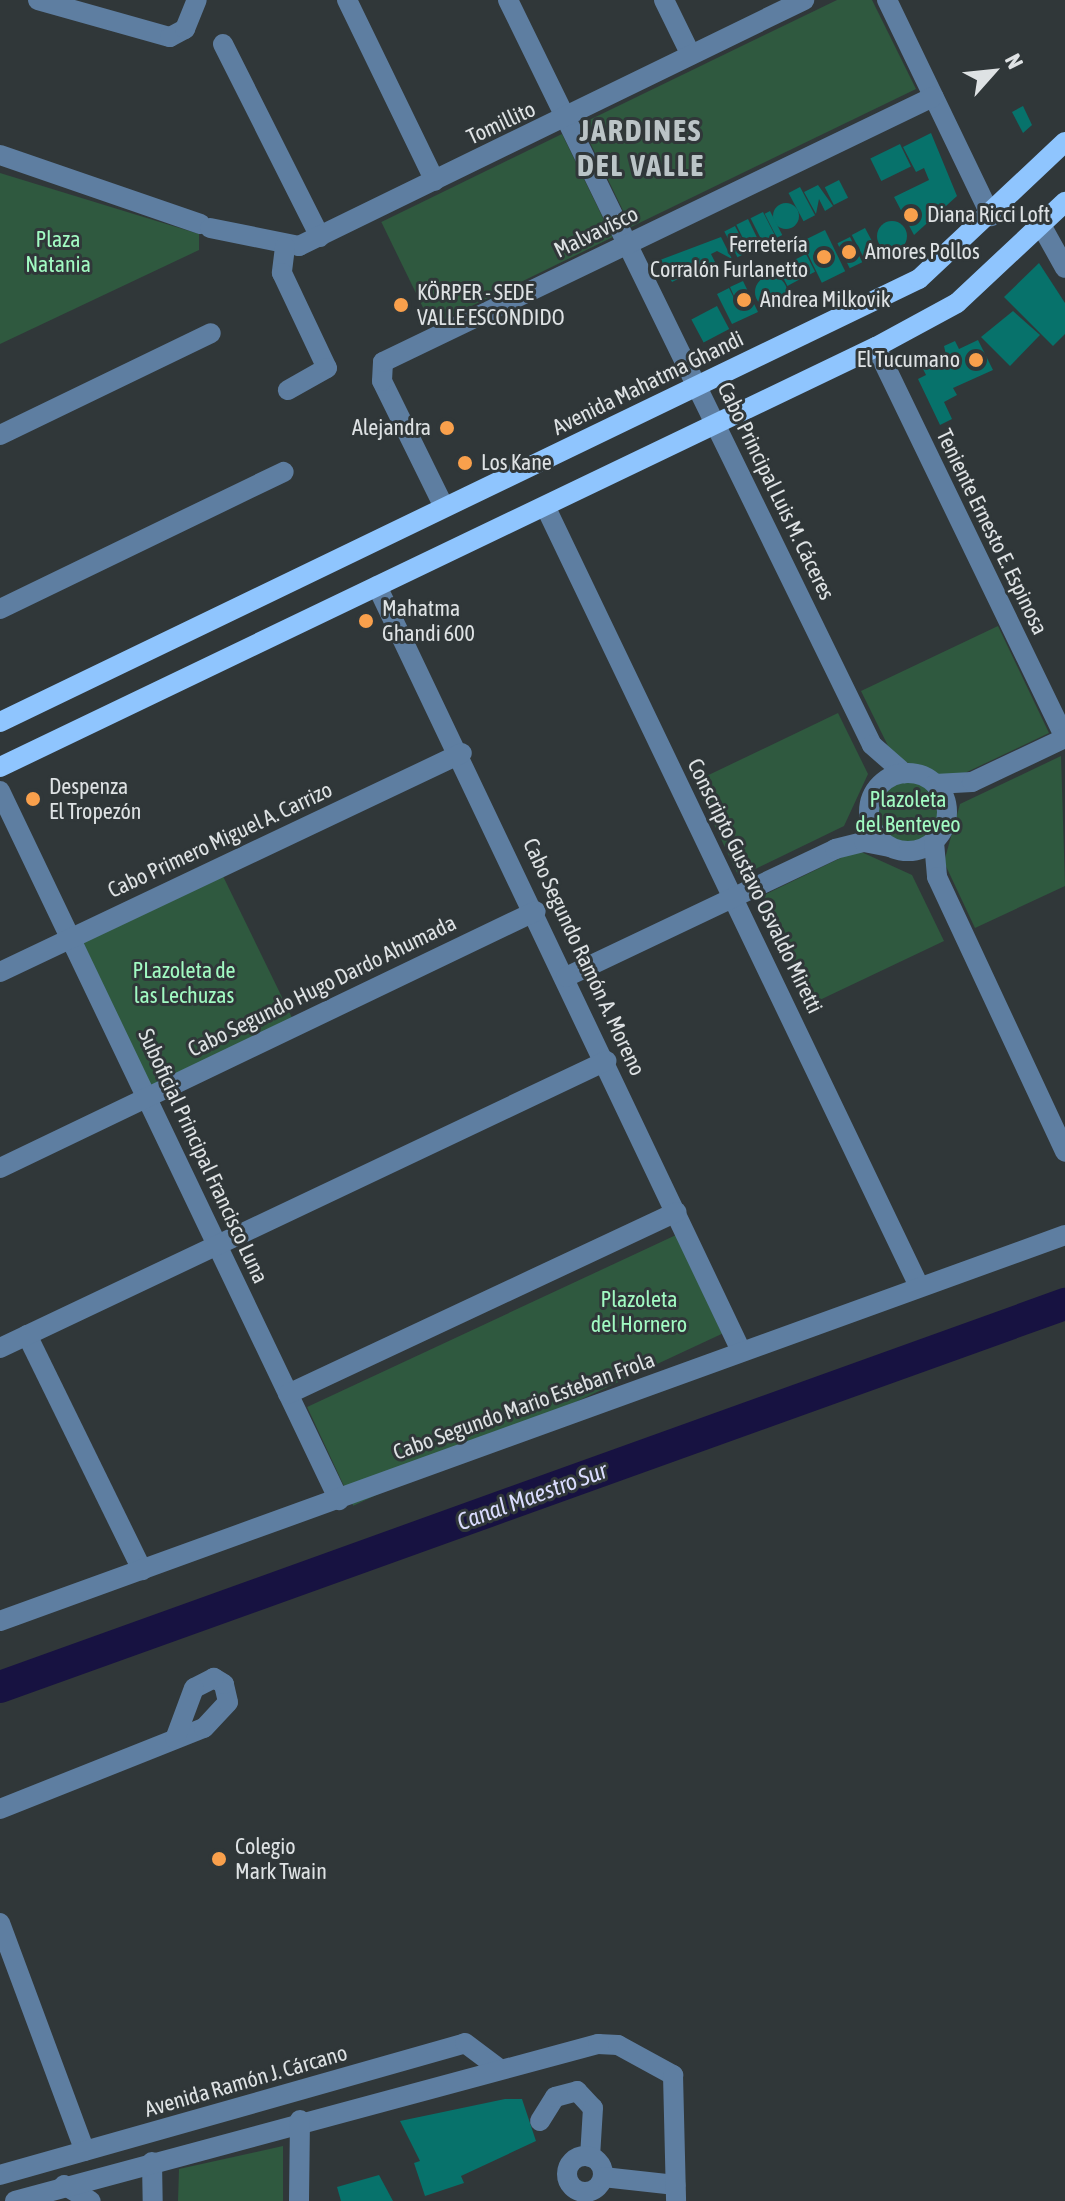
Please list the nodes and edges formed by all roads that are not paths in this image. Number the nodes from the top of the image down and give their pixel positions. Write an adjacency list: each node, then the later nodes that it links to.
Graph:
1 (38, 0): 2 (street)
2 (197, 0)
3 (347, 0): 14 (street)
4 (508, 0): 11 (street, Cabo Principal Luis M. Cáceres)
5 (664, 0): 9 (street)
6 (804, 0): 9 (street, Tomillito)
7 (887, 0): 10 (street)
8 (223, 44): 18 (street)
9 (691, 55): 11 (street, Tomillito)
10 (933, 97): 16 (street); 19 (street, Malvavisco)
11 (566, 119): 14 (street, Tomillito); 19 (street, Cabo Principal Luis M. Cáceres)
12 (1065, 142): 16 (main road, Avenida Mahatma Ghandi)
13 (0, 155): 20 (street)
14 (435, 181): 18 (street, Tomillito)
15 (1065, 202): 17 (main road)
16 (991, 216): 24 (main road, Avenida Mahatma Ghandi)
17 (1041, 225): 21 (street); 23 (main road)
18 (320, 237): 20 (street, Tomillito)
19 (627, 244): 24 (street, Cabo Principal Luis M. Cáceres); 29 (street, Malvavisco)
20 (285, 247): 25 (street)
21 (1065, 268)
22 (211, 333): 27 (street)
23 (876, 347): 26 (main road); 34 (street, Teniente Ernesto E. Espinosa)
24 (699, 385): 26 (street, Cabo Principal Luis M. Cáceres); 29 (main road, Avenida Mahatma Ghandi)
25 (288, 390)
26 (718, 425): 30 (main road); 35 (street, Cabo Principal Luis M. Cáceres)
27 (0, 435)
28 (284, 472): 32 (street)
29 (444, 507): 33 (main road, Avenida Mahatma Ghandi)
30 (546, 508): 31 (main road); 48 (street, Conscripto Gustavo Osvaldo Miretti)
31 (377, 586): 36 (street, Cabo Segundo Ramón A. Moreno); 37 (main road)
32 (0, 609)
33 (0, 722)
34 (1065, 738): 39 (street)
35 (872, 745): 38 (street, Cabo Principal Luis M. Cáceres); 42 (street, Cabo Principal Luis M. Cáceres)
36 (462, 753): 49 (street, Cabo Segundo Ramón A. Moreno); 50 (street, Cabo Primero Miguel A. Carrizo)
37 (0, 767)
38 (904, 773): 40 (street); 42 (street)
39 (972, 782): 40 (street); 43 (street)
40 (935, 784): 43 (street)
41 (0, 791): 50 (street, Suboficial Principal Francisco Luna)
42 (872, 799): 45 (street); 46 (street)
43 (947, 814): 44 (street)
44 (934, 842): 46 (street); 47 (street)
45 (835, 849): 46 (street); 48 (street)
46 (894, 849): 47 (street)
47 (937, 877): 55 (street)
48 (734, 896): 52 (street); 60 (street, Conscripto Gustavo Osvaldo Miretti)
49 (536, 911): 52 (street, Cabo Segundo Ramón A. Moreno); 54 (street, Cabo Segundo Hugo Dardo Ahumada)
50 (73, 936): 51 (street, Cabo Primero Miguel A. Carrizo); 54 (street, Suboficial Principal Francisco Luna)
51 (0, 972)
52 (566, 977): 53 (street, Cabo Segundo Ramón A. Moreno)
53 (606, 1061): 57 (street, Cabo Segundo Ramón A. Moreno); 59 (street)
54 (148, 1097): 56 (street, Cabo Segundo Hugo Dardo Ahumada); 59 (street, Suboficial Principal Francisco Luna)
55 (1065, 1152)
56 (0, 1168)
57 (676, 1212): 63 (street, Cabo Segundo Ramón A. Moreno); 64 (street)
58 (1065, 1235): 60 (street, Cabo Segundo Mario Esteban Frola)
59 (218, 1245): 61 (street); 64 (street, Suboficial Principal Francisco Luna)
60 (919, 1286): 63 (street, Cabo Segundo Mario Esteban Frola)
61 (27, 1335): 62 (street); 66 (street)
62 (0, 1348)
63 (741, 1351): 65 (street, Cabo Segundo Mario Esteban Frola)
64 (288, 1394): 65 (street, Suboficial Principal Francisco Luna)
65 (339, 1500): 66 (street, Cabo Segundo Mario Esteban Frola)
66 (142, 1570): 67 (street, Cabo Segundo Mario Esteban Frola)
67 (0, 1621)
68 (175, 1739): 69 (street)
69 (0, 1809)
70 (0, 1923): 74 (street)
71 (497, 2067): 72 (street); 74 (street, Avenida Ramón J. Cárcano); 80 (street)
72 (300, 2120): 76 (street); 85 (street)
73 (540, 2121): 75 (street)
74 (85, 2151): 77 (street, Avenida Ramón J. Cárcano)
75 (590, 2157): 78 (street); 81 (street)
76 (152, 2162): 79 (street); 84 (street)
77 (0, 2175)
78 (603, 2177): 80 (street); 81 (street)
79 (64, 2185): 82 (street); 83 (street)
80 (676, 2193)
81 (569, 2195)
82 (15, 2201)
83 (91, 2201)
84 (153, 2201)
85 (299, 2201)

